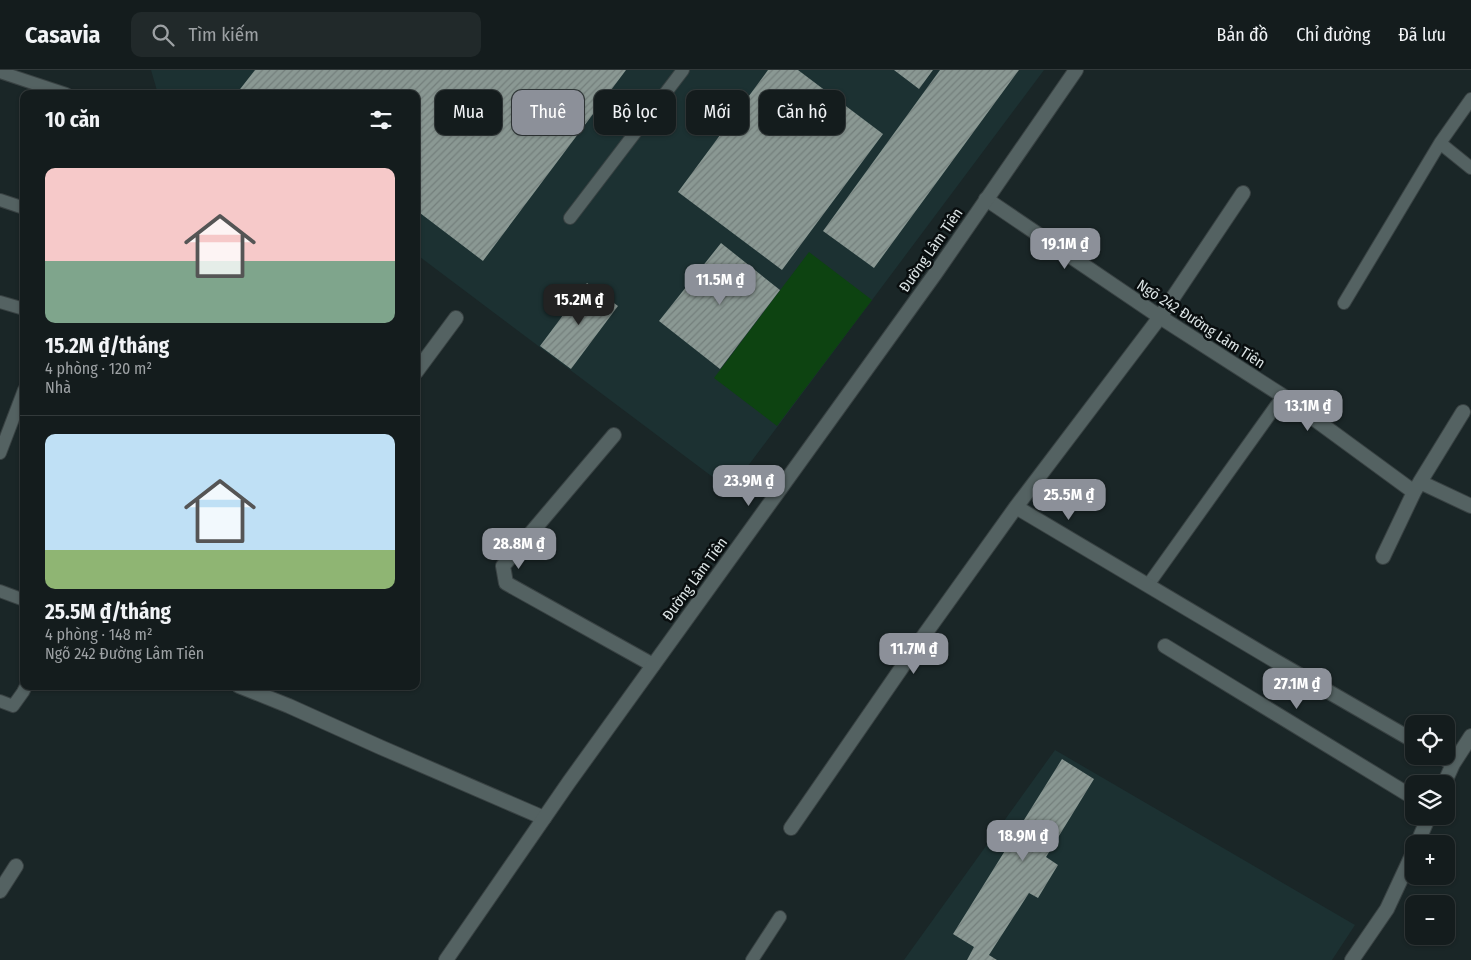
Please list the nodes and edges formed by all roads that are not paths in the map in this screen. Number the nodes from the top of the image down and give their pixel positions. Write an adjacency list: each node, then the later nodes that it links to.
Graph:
1 (683, 70): 12 (lane)
2 (1076, 70): 9 (street, Đường Lâm Tiên)
3 (0, 72): 4 (lane)
4 (54, 90)
5 (1471, 98): 6 (lane)
6 (1440, 143): 7 (lane); 14 (lane)
7 (1471, 168)
8 (1243, 193): 16 (street)
9 (986, 199): 16 (street, Ngõ 242 Đường Lâm Tiên); 32 (street, Đường Lâm Tiên)
10 (0, 200): 11 (lane)
11 (20, 207)
12 (570, 218)
13 (0, 302): 15 (lane)
14 (1344, 303)
15 (20, 308)
16 (1160, 317): 19 (street, Ngõ 242 Đường Lâm Tiên); 26 (street)
17 (456, 318): 18 (street)
18 (420, 367)
19 (1283, 396): 24 (street, Ngõ 242 Đường Lâm Tiên); 28 (lane)
20 (20, 400): 23 (lane)
21 (1463, 412): 24 (street)
22 (614, 435): 32 (street)
23 (0, 453)
24 (1417, 487): 25 (street, Ngõ 242 Đường Lâm Tiên); 27 (street)
25 (1471, 506)
26 (1016, 507): 28 (street); 41 (street)
27 (1383, 556)
28 (1148, 585): 36 (street)
29 (0, 591): 30 (lane)
30 (20, 598)
31 (1165, 646): 39 (street)
32 (653, 665): 40 (street, Đường Lâm Tiên)
33 (25, 690): 35 (lane)
34 (249, 690): 40 (street)
35 (0, 701)
36 (1405, 736)
37 (1471, 736): 38 (street)
38 (1455, 761)
39 (1405, 793)
40 (544, 818): 46 (street, Đường Lâm Tiên)
41 (791, 828)
42 (16, 866): 44 (street)
43 (1405, 870): 48 (street)
44 (0, 891)
45 (780, 917): 47 (lane)
46 (446, 960)
47 (752, 960)
48 (1352, 960)

